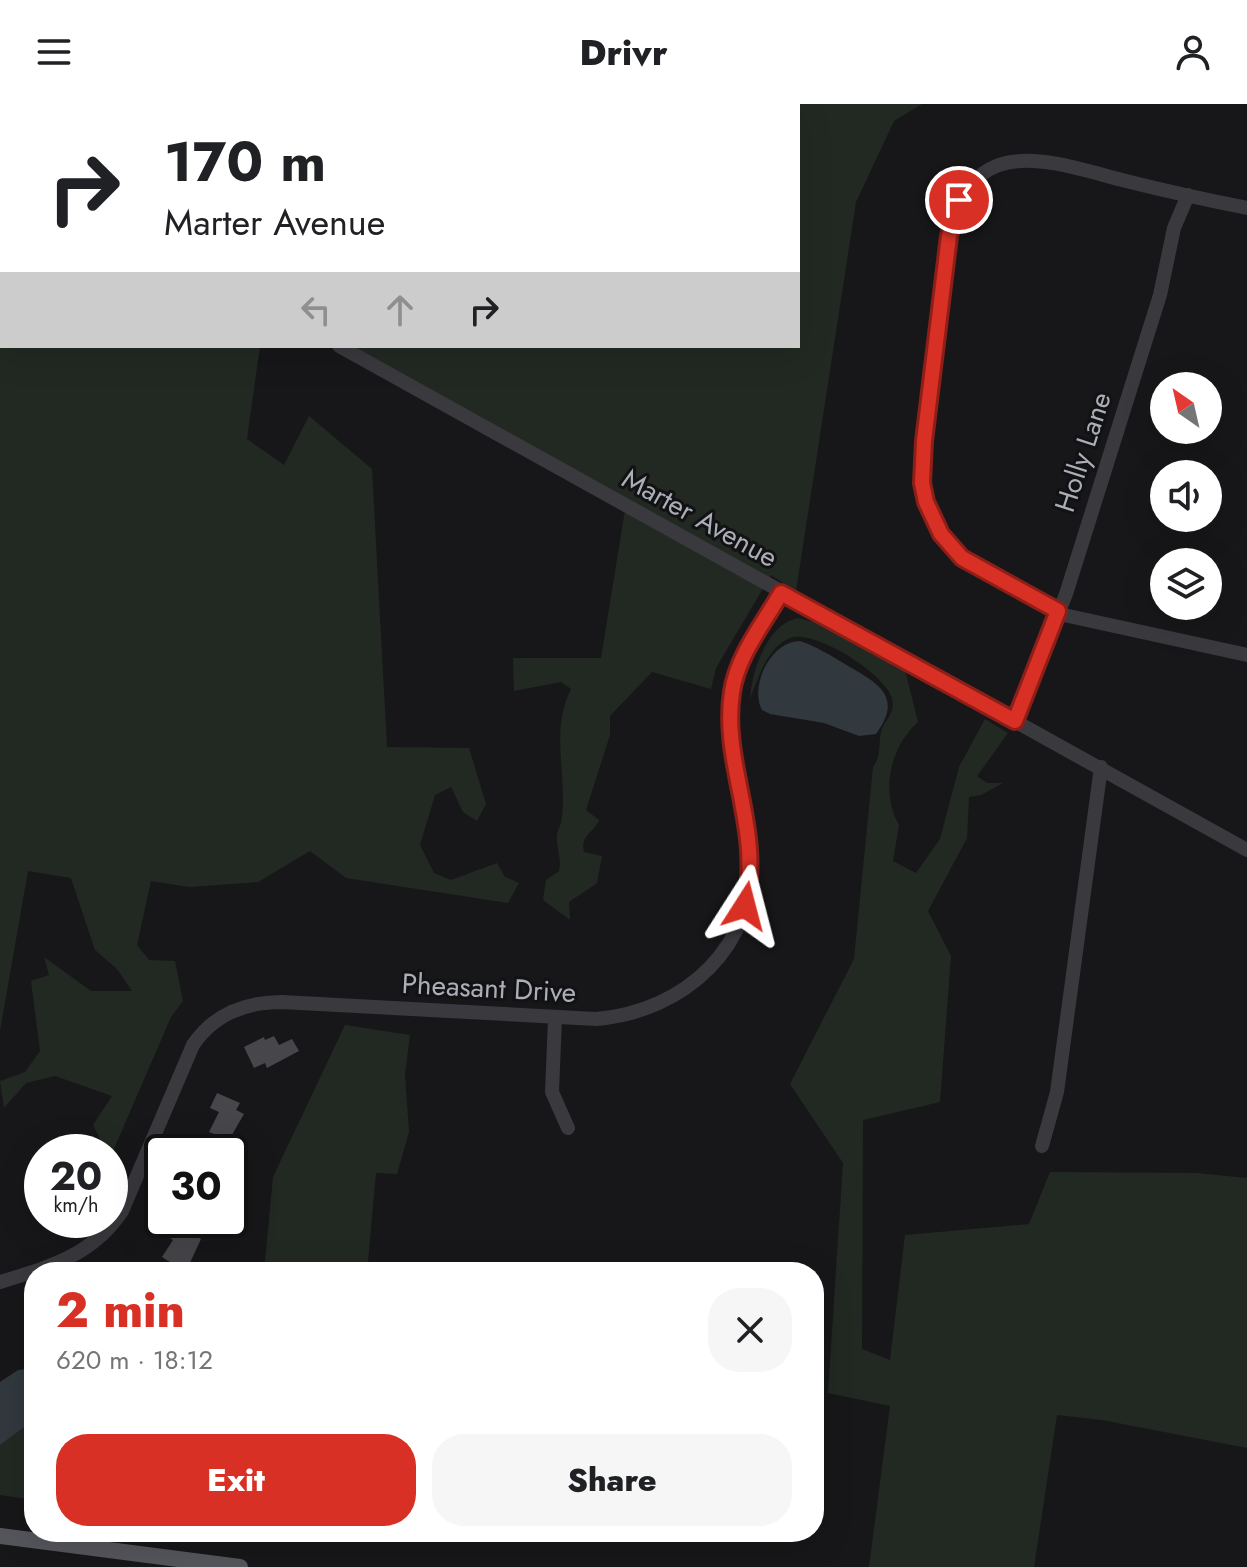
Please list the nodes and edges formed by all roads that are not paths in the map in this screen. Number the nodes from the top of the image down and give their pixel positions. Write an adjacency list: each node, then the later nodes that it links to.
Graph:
1 (1188, 195): 2 (street); 5 (street, Holly Lane); 5 (street)
2 (1247, 208)
3 (343, 348): 4 (street, Marter Avenue)
4 (781, 593): 7 (street, Marter Avenue); 10 (street, Pheasant Drive)
5 (1058, 611): 6 (street); 7 (street, Holly Lane)
6 (1247, 655)
7 (1015, 721): 8 (street, Marter Avenue)
8 (1101, 767): 9 (street, Marter Avenue); 12 (street)
9 (1247, 850)
10 (555, 1018): 11 (street); 13 (street, Pheasant Drive)
11 (568, 1128)
12 (1042, 1146)
13 (57, 1262)
14 (24, 1274): 15 (street, Pheasant Drive)
15 (0, 1282)
16 (0, 1536): 17 (main road)
17 (24, 1539)
18 (46, 1542): 19 (main road)
19 (240, 1567)

